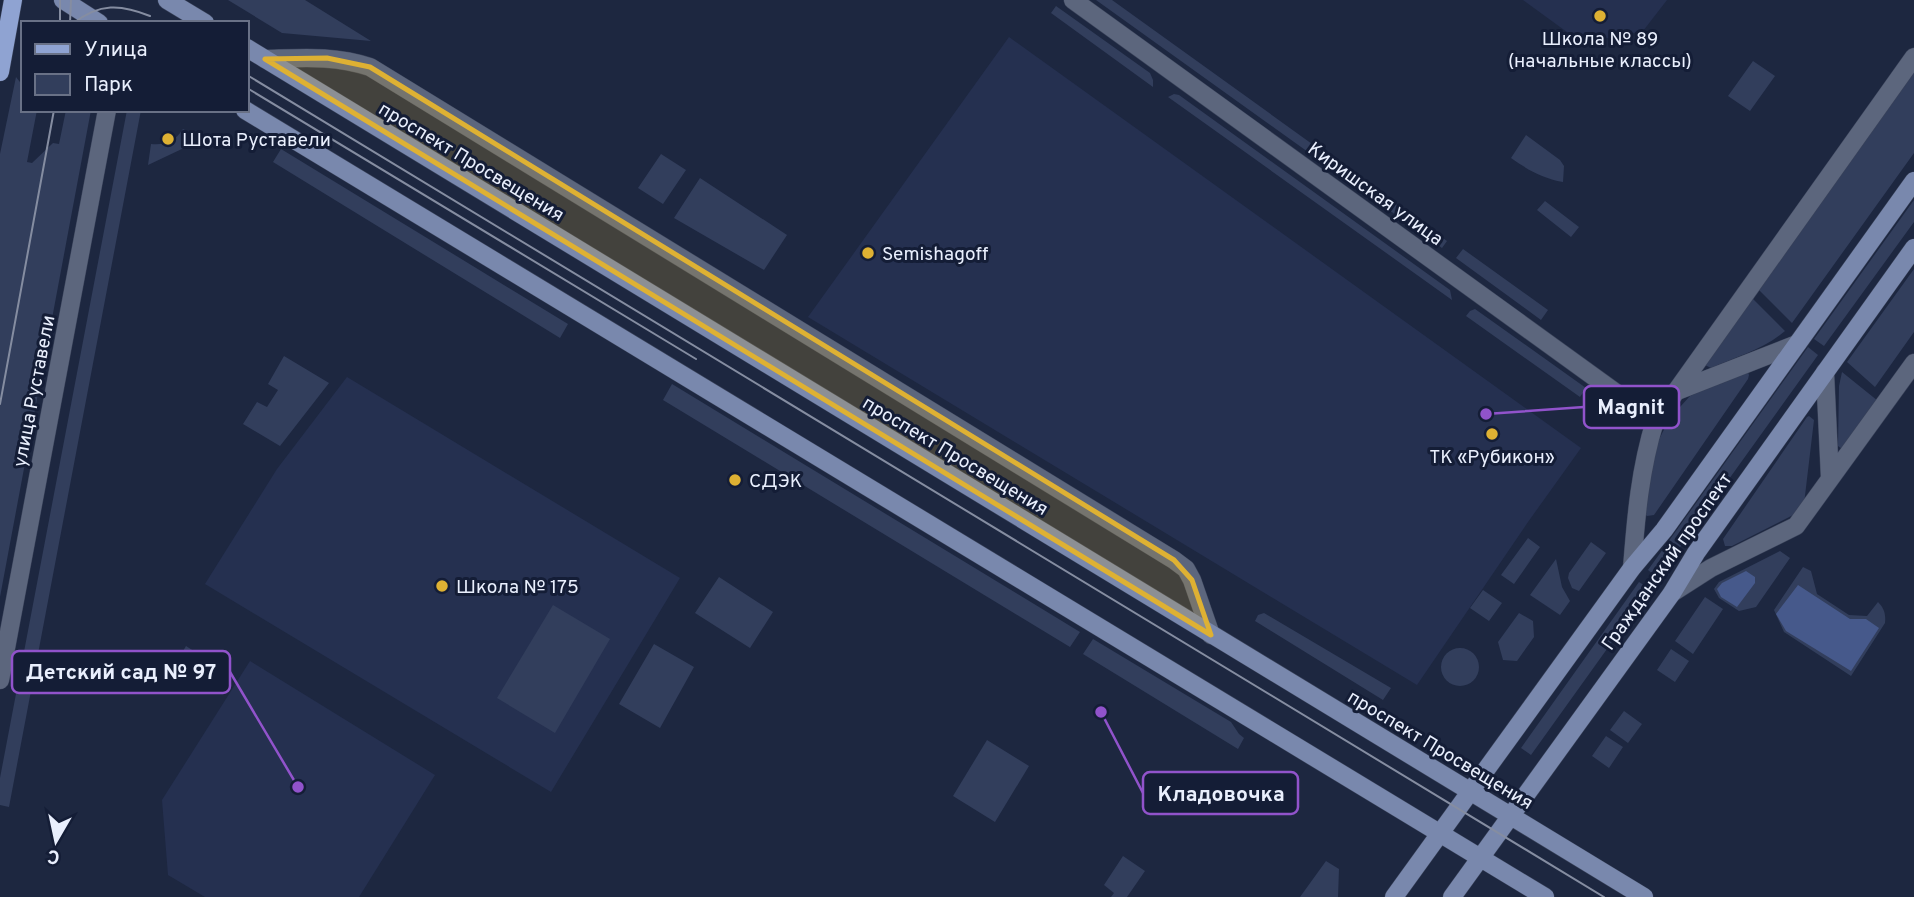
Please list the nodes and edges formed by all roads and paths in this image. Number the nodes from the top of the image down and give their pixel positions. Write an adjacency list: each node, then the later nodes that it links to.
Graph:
1 (13, 0): 10 (main road)
2 (63, 0): 5 (main road)
3 (167, 0): 6 (main road)
4 (1073, 0): 19 (street, Киришская улица)
5 (96, 21)
6 (202, 21)
7 (248, 49): 9 (main road, проспект Просвещения)
8 (1914, 57): 18 (street, Гражданский проспект)
9 (265, 59): 23 (main road, проспект Просвещения); 23 (street)
10 (0, 72)
11 (107, 112): 24 (street, улица Руставели)
12 (248, 112): 27 (main road)
13 (1914, 181): 15 (main road, Гражданский проспект)
14 (1914, 248): 17 (main road, Гражданский проспект)
15 (1797, 344): 18 (street); 21 (main road, Гражданский проспект)
16 (1914, 363): 20 (street)
17 (1825, 372): 20 (street); 22 (main road, Гражданский проспект)
18 (1677, 391): 19 (street, Гражданский проспект)
19 (1654, 421): 21 (street, Гражданский проспект)
20 (1830, 479): 22 (street)
21 (1632, 568): 25 (main road, Гражданский проспект)
22 (1672, 593): 26 (main road, Гражданский проспект)
23 (1211, 635): 25 (main road, проспект Просвещения)
24 (0, 680)
25 (1470, 792): 26 (main road, проспект Просвещения); 27 (main road, Гражданский проспект)
26 (1510, 816): 28 (main road, Гражданский проспект); 32 (main road, проспект Просвещения)
27 (1439, 833): 28 (main road); 29 (main road, Гражданский проспект)
28 (1480, 858): 30 (main road, Гражданский проспект); 31 (main road)
29 (1394, 897)
30 (1452, 897)
31 (1545, 897)
32 (1644, 897)

